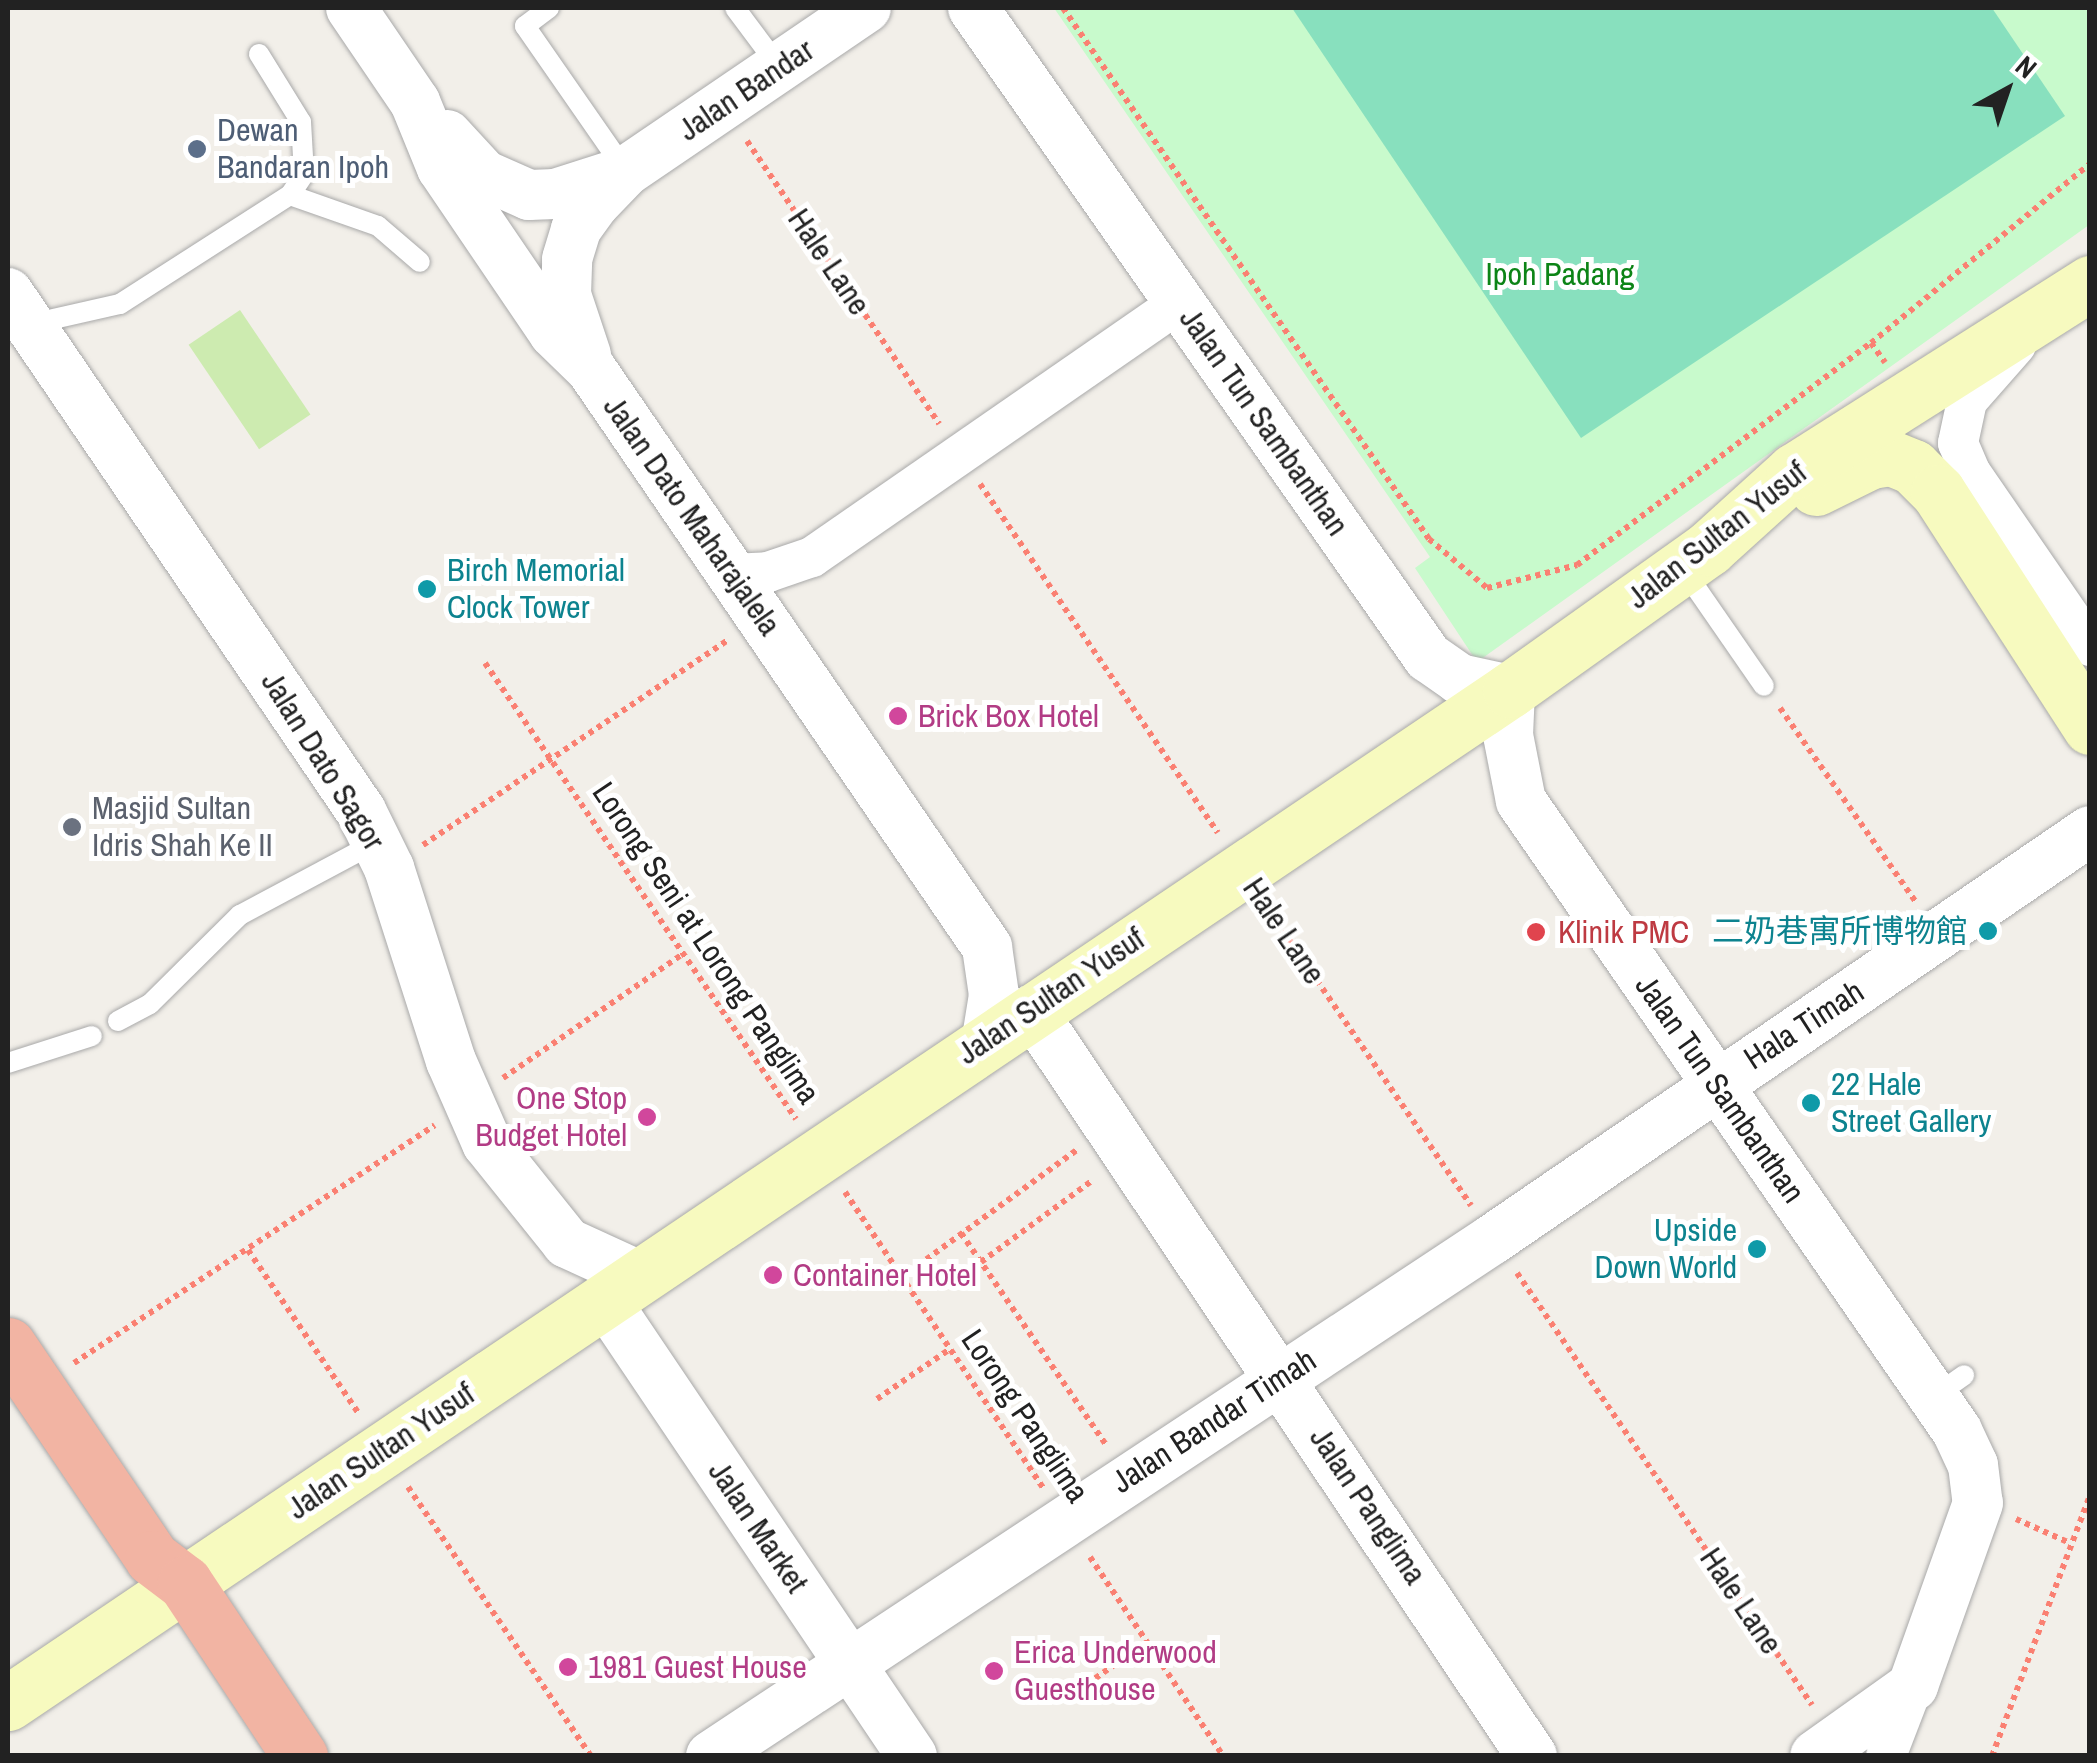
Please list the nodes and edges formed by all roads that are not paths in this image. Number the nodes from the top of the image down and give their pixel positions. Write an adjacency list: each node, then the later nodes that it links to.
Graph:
1 (351, 8): 8 (street, Jalan Dato Maharajalela)
2 (549, 8): 9 (lane)
3 (735, 8): 7 (lane)
4 (866, 8): 7 (street, Jalan Bandar)
5 (974, 8): 13 (street, Jalan Tun Sambanthan)
6 (258, 54): 10 (lane)
7 (780, 67): 9 (street, Jalan Bandar)
8 (415, 102): 9 (street, Jalan Bandar); 16 (street, Jalan Dato Maharajalela)
9 (626, 171): 16 (street, Jalan Bandar)
10 (290, 195): 11 (lane); 14 (lane)
11 (420, 262)
12 (2090, 283): 15 (main road, Jalan Sultan Yusuf)
13 (1180, 302): 18 (street); 21 (street, Jalan Tun Sambanthan)
14 (18, 308): 24 (street, Jalan Dato Sagor)
15 (2043, 316): 17 (main road, Jalan Sultan Yusuf); 19 (street)
16 (591, 369): 18 (street, Jalan Dato Maharajalela)
17 (1695, 558): 20 (lane); 21 (main road, Jalan Sultan Yusuf); 22 (main road)
18 (732, 574): 26 (street, Jalan Dato Maharajalela)
19 (2090, 646)
20 (1764, 686)
21 (1510, 690): 26 (main road, Jalan Sultan Yusuf); 29 (street, Jalan Tun Sambanthan)
22 (2090, 727)
23 (2090, 831): 29 (street, Hala Timah)
24 (377, 842): 25 (lane); 30 (street, Jalan Dato Sagor)
25 (118, 1021)
26 (1009, 1024): 30 (main road, Jalan Sultan Yusuf); 32 (street, Jalan Panglima)
27 (92, 1036): 28 (lane)
28 (8, 1063)
29 (1715, 1082): 32 (street, Jalan Bandar Timah); 35 (street, Jalan Tun Sambanthan)
30 (621, 1287): 33 (main road, Jalan Sultan Yusuf); 34 (street, Jalan Market)
31 (8, 1345): 33 (highway)
32 (1282, 1379): 34 (street, Jalan Bandar Timah); 42 (street, Jalan Panglima)
33 (166, 1580): 36 (main road, Jalan Sultan Yusuf); 38 (highway); 39 (highway)
34 (850, 1662): 40 (street, Jalan Bandar Timah); 41 (street, Jalan Market)
35 (1913, 1686): 37 (street); 43 (street)
36 (8, 1703)
37 (1826, 1748)
38 (267, 1756)
39 (300, 1756)
40 (710, 1756)
41 (912, 1756)
42 (1532, 1756)
43 (1886, 1756)

